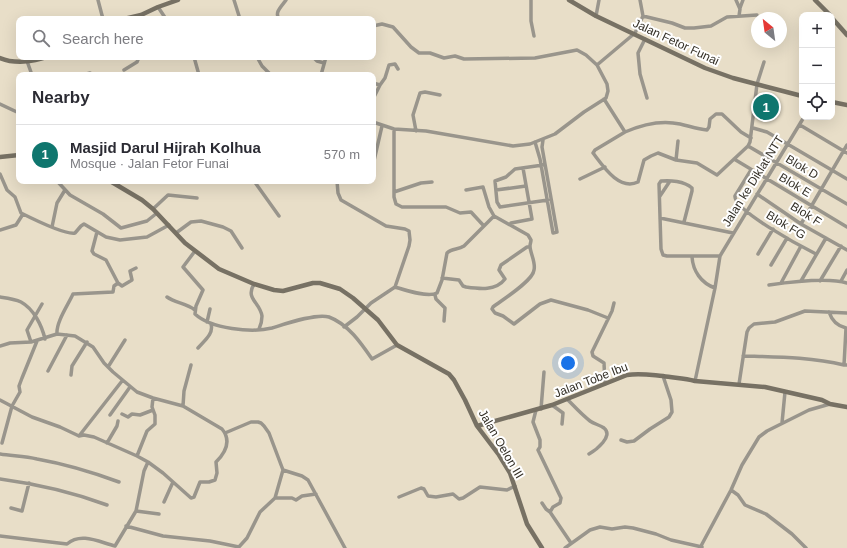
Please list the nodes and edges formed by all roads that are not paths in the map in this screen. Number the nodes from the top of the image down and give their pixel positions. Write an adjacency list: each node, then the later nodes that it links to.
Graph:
1 (98, 0): 16 (street)
2 (234, 0): 19 (street)
3 (286, 0): 20 (street)
4 (531, 0): 28 (street)
5 (569, 0): 21 (street, Jalan Fetor Funai)
6 (599, 0): 21 (street)
7 (640, 0): 22 (street)
8 (736, 0): 13 (street)
9 (743, 0): 13 (street)
10 (815, 0): 14 (street)
11 (174, 1): 12 (street)
12 (158, 7): 17 (street); 18 (street)
13 (740, 9): 23 (street)
14 (827, 12)
15 (751, 15): 23 (street)
16 (102, 16)
17 (141, 16)
18 (164, 16)
19 (239, 16)
20 (276, 16)
21 (596, 16): 26 (street, Jalan Fetor Funai)
22 (643, 16): 23 (street); 26 (street)
23 (739, 16)
24 (835, 21): 27 (street)
25 (376, 25): 40 (street)
26 (635, 33): 29 (street, Jalan Fetor Funai); 40 (street)
27 (847, 35)
28 (534, 36)
29 (646, 39): 48 (street, Jalan Fetor Funai); 53 (street)
30 (0, 58): 37 (street)
31 (32, 60): 37 (street)
32 (138, 60): 42 (street)
33 (195, 60): 44 (street)
34 (258, 60): 45 (street)
35 (316, 60): 39 (street)
36 (325, 60): 39 (street)
37 (27, 61): 43 (street)
38 (764, 62): 48 (street)
39 (324, 63): 46 (street)
40 (597, 65): 54 (street)
41 (398, 69): 49 (street)
42 (124, 70)
43 (31, 72)
44 (198, 72)
45 (268, 72)
46 (322, 72)
47 (376, 84): 49 (street)
48 (757, 84): 52 (street, Jalan Fetor Funai); 63 (street)
49 (380, 85): 50 (street)
50 (376, 93)
51 (440, 95): 65 (street)
52 (799, 95)
53 (647, 98)
54 (604, 99): 66 (street); 68 (street)
55 (835, 103): 57 (street)
56 (0, 104): 58 (street)
57 (847, 105)
58 (16, 112)
59 (802, 120): 61 (street, Jalan ke Diklat NTT)
60 (376, 123): 62 (street)
61 (800, 125): 71 (street, Jalan ke Diklat NTT); 75 (street)
62 (382, 126): 64 (street); 74 (street)
63 (753, 128): 67 (street); 71 (street)
64 (394, 129): 65 (street); 103 (street)
65 (416, 131): 70 (street)
66 (625, 132): 67 (street); 83 (street)
67 (751, 138): 73 (street)
68 (543, 140): 70 (street); 80 (street)
69 (678, 141): 79 (street)
70 (536, 142): 82 (street)
71 (788, 145): 81 (street, Jalan ke Diklat NTT); 86 (street)
72 (847, 145): 75 (street)
73 (748, 146): 78 (street); 81 (street, Blok D)
74 (376, 152)
75 (845, 152): 86 (street)
76 (16, 155): 77 (street)
77 (0, 157)
78 (734, 159): 79 (street); 85 (street, Blok E)
79 (676, 160): 83 (street)
80 (546, 164): 82 (street); 107 (street)
81 (777, 164): 90 (street, Jalan ke Diklat NTT); 102 (street, Blok D)
82 (541, 165): 84 (street); 107 (street)
83 (605, 167): 88 (street)
84 (523, 168): 98 (street); 101 (street)
85 (751, 170): 90 (street, Blok E); 112 (street)
86 (832, 170): 89 (street); 102 (street)
87 (0, 174): 91 (street)
88 (580, 179)
89 (847, 179)
90 (767, 180): 104 (street, Jalan ke Diklat NTT); 110 (street, Blok E)
91 (1, 181): 113 (street)
92 (670, 181): 105 (street); 105 (street); 117 (street)
93 (432, 182): 103 (street)
94 (60, 184): 99 (street)
95 (115, 184): 111 (street, Jalan Oelon III)
96 (256, 184): 114 (street)
97 (337, 184): 153 (street)
98 (526, 186): 101 (street); 108 (street)
99 (65, 190): 111 (street); 122 (street)
100 (466, 190): 115 (street)
101 (496, 190): 108 (street)
102 (821, 190): 109 (street, Blok D); 110 (street)
103 (394, 192): 121 (street)
104 (757, 194): 112 (street, Jalan ke Diklat NTT); 119 (street, Blok F)
105 (659, 197): 116 (street)
106 (197, 198): 111 (street)
107 (550, 200): 107 (street); 108 (street)
108 (529, 203): 118 (street)
109 (847, 204)
110 (812, 206): 119 (street); 123 (street, Blok E)
111 (155, 211): 120 (street, Jalan Oelon III)
112 (747, 213): 124 (street, Blok FG); 128 (street, Jalan ke Diklat NTT)
113 (23, 214): 122 (street); 125 (street)
114 (279, 216)
115 (494, 216): 121 (street); 133 (street)
116 (660, 218): 117 (street); 140 (street)
117 (684, 222): 128 (street)
118 (511, 223)
119 (802, 224): 130 (street, Blok F)
120 (169, 225): 126 (street); 127 (street, Jalan Oelon III)
121 (484, 225): 144 (street)
122 (52, 227): 126 (street)
123 (847, 227)
124 (773, 229): 129 (street, Blok FG); 137 (street)
125 (0, 230)
126 (98, 232): 148 (street)
127 (176, 233): 134 (street); 136 (street, Jalan Oelon III)
128 (733, 233): 139 (street, Jalan ke Diklat NTT)
129 (788, 238): 131 (street, Blok FG); 141 (street)
130 (826, 238): 132 (street, Blok F); 138 (street)
131 (801, 246): 138 (street, Blok FG); 149 (street)
132 (841, 246): 135 (street, Blok F); 146 (street)
133 (530, 247): 144 (street); 166 (street)
134 (242, 248)
135 (847, 250)
136 (195, 251): 151 (street, Jalan Oelon III); 162 (street)
137 (758, 254)
138 (816, 254): 145 (street)
139 (720, 256): 140 (street); 154 (street, Jalan ke Diklat NTT)
140 (692, 257): 154 (street)
141 (771, 265)
142 (136, 268): 148 (street)
143 (847, 270): 147 (street)
144 (442, 278): 155 (street)
145 (801, 281): 146 (street); 149 (street)
146 (820, 281): 147 (street)
147 (840, 281): 150 (street)
148 (118, 283): 172 (street)
149 (781, 283): 152 (street)
150 (847, 283)
151 (254, 284): 160 (street, Jalan Oelon III); 171 (street)
152 (769, 285)
153 (395, 287): 155 (street); 160 (street)
154 (715, 288): 190 (street, Jalan ke Diklat NTT)
155 (435, 295): 167 (street)
156 (167, 296): 162 (street)
157 (0, 297): 165 (street)
158 (614, 303): 166 (street)
159 (42, 304): 165 (street)
160 (366, 308): 169 (street); 179 (street, Jalan Oelon III)
161 (210, 309): 168 (street)
162 (195, 310): 168 (street)
163 (829, 312): 164 (street); 170 (street); 182 (street)
164 (847, 313)
165 (35, 316): 174 (street); 177 (street)
166 (608, 318): 192 (street)
167 (444, 321)
168 (209, 323): 171 (street); 181 (street)
169 (344, 327): 171 (street); 179 (street)
170 (846, 328): 184 (street)
171 (260, 329)
172 (57, 334): 173 (street); 174 (street)
173 (67, 335): 178 (street); 186 (street)
174 (45, 339): 176 (street)
175 (125, 340): 185 (street)
176 (38, 341): 177 (street); 201 (street)
177 (31, 342): 180 (street)
178 (87, 342): 185 (street); 188 (street)
179 (397, 345): 211 (street, Jalan Oelon III)
180 (0, 346)
181 (198, 348)
182 (743, 356): 184 (street); 193 (street)
183 (190, 365): 202 (street)
184 (845, 365)
185 (108, 367): 191 (street)
186 (48, 371)
187 (544, 372): 205 (street)
188 (71, 375)
189 (663, 376): 190 (street, Jalan Tobe Ibu); 192 (street, Jalan Tobe Ibu); 214 (street)
190 (695, 380): 193 (street, Jalan Tobe Ibu)
191 (122, 381): 194 (street); 213 (street)
192 (605, 384): 197 (street, Jalan Tobe Ibu)
193 (738, 384): 195 (street, Jalan Tobe Ibu)
194 (130, 387): 196 (street); 207 (street)
195 (785, 392): 199 (street, Jalan Tobe Ibu); 209 (street)
196 (153, 398): 202 (street); 204 (street)
197 (567, 399): 200 (street, Jalan Tobe Ibu); 218 (street)
198 (0, 400): 201 (street)
199 (830, 404): 203 (street, Jalan Tobe Ibu); 209 (street)
200 (552, 405): 205 (street, Jalan Tobe Ibu); 210 (street)
201 (12, 406): 213 (street); 215 (street)
202 (183, 406): 212 (street)
203 (847, 407)
204 (153, 410): 206 (street); 219 (street)
205 (538, 410): 211 (street, Jalan Tobe Ibu); 236 (street)
206 (122, 414)
207 (110, 415)
208 (118, 421): 216 (street)
209 (782, 423): 227 (street)
210 (562, 424)
211 (477, 426): 226 (street, Jalan Oelon III)
212 (225, 433): 221 (street); 224 (street)
213 (79, 436): 216 (street)
214 (621, 440)
215 (2, 443)
216 (107, 443): 219 (street)
217 (0, 454): 223 (street)
218 (589, 454)
219 (137, 456): 220 (street)
220 (148, 462): 224 (street); 235 (street)
221 (283, 470): 228 (street); 230 (street)
222 (0, 479): 225 (street)
223 (119, 482)
224 (173, 482): 231 (street)
225 (29, 483): 233 (street); 234 (street)
226 (515, 486): 229 (street); 246 (street, Jalan Oelon III)
227 (731, 490): 244 (street); 248 (street)
228 (316, 494): 230 (street); 245 (street)
229 (399, 497)
230 (275, 498): 243 (street)
231 (164, 502)
232 (542, 503): 236 (street)
233 (107, 505)
234 (11, 508)
235 (136, 511): 237 (street); 238 (street)
236 (550, 512): 240 (street)
237 (158, 514)
238 (126, 526): 242 (street); 243 (street)
239 (0, 536): 241 (street)
240 (571, 543): 244 (street); 247 (street)
241 (67, 546): 242 (street)
242 (114, 547)
243 (239, 547)
244 (702, 547)
245 (345, 548)
246 (542, 548)
247 (565, 548)
248 (806, 548)

